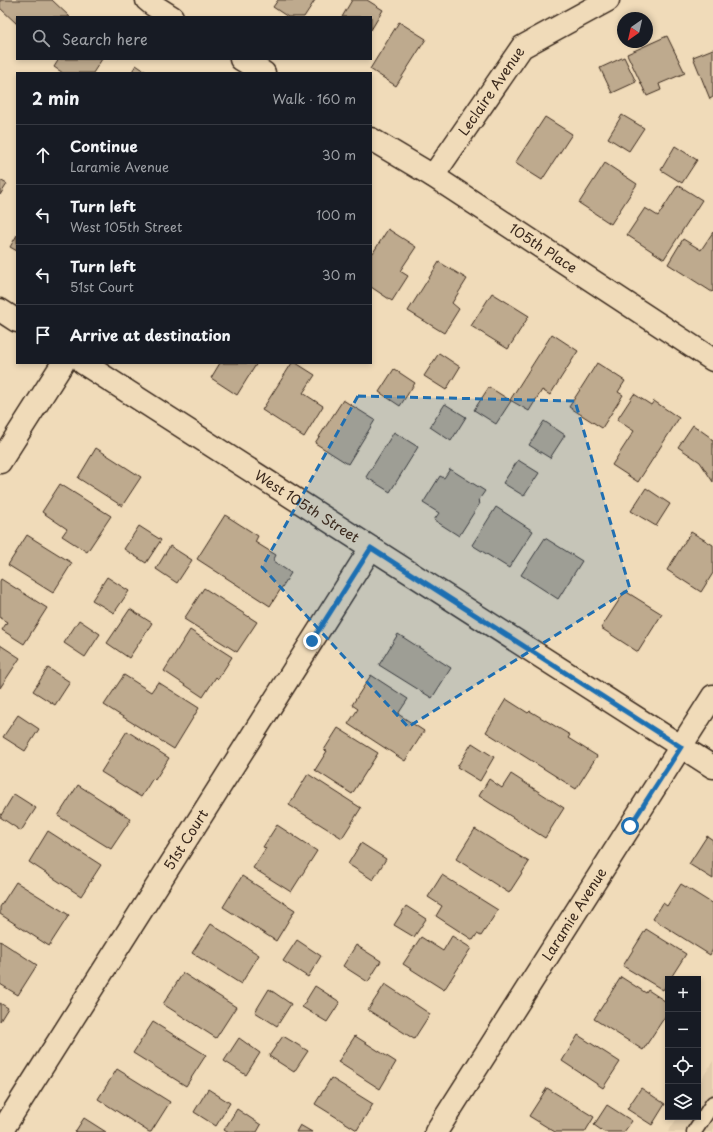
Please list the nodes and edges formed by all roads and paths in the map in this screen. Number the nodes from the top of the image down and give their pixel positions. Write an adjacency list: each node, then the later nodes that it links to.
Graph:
1 (147, 0): 3 (street)
2 (608, 0): 7 (street, Leclaire Avenue)
3 (170, 16)
4 (243, 60): 5 (street)
5 (262, 72)
6 (372, 139): 7 (street, 105th Place)
7 (433, 176): 10 (street, 105th Place)
8 (0, 310): 9 (street)
9 (16, 320)
10 (713, 360)
11 (62, 364): 13 (street)
12 (85, 364): 14 (street, West 105th Street)
13 (0, 462)
14 (371, 548): 16 (street, West 105th Street); 19 (street, 51st Court)
15 (713, 696): 16 (street, Laramie Avenue)
16 (681, 747): 17 (street, West 105th Street); 20 (street, Laramie Avenue)
17 (713, 768)
18 (713, 1103): 21 (lane)
19 (1, 1132)
20 (436, 1132)
21 (694, 1132)

